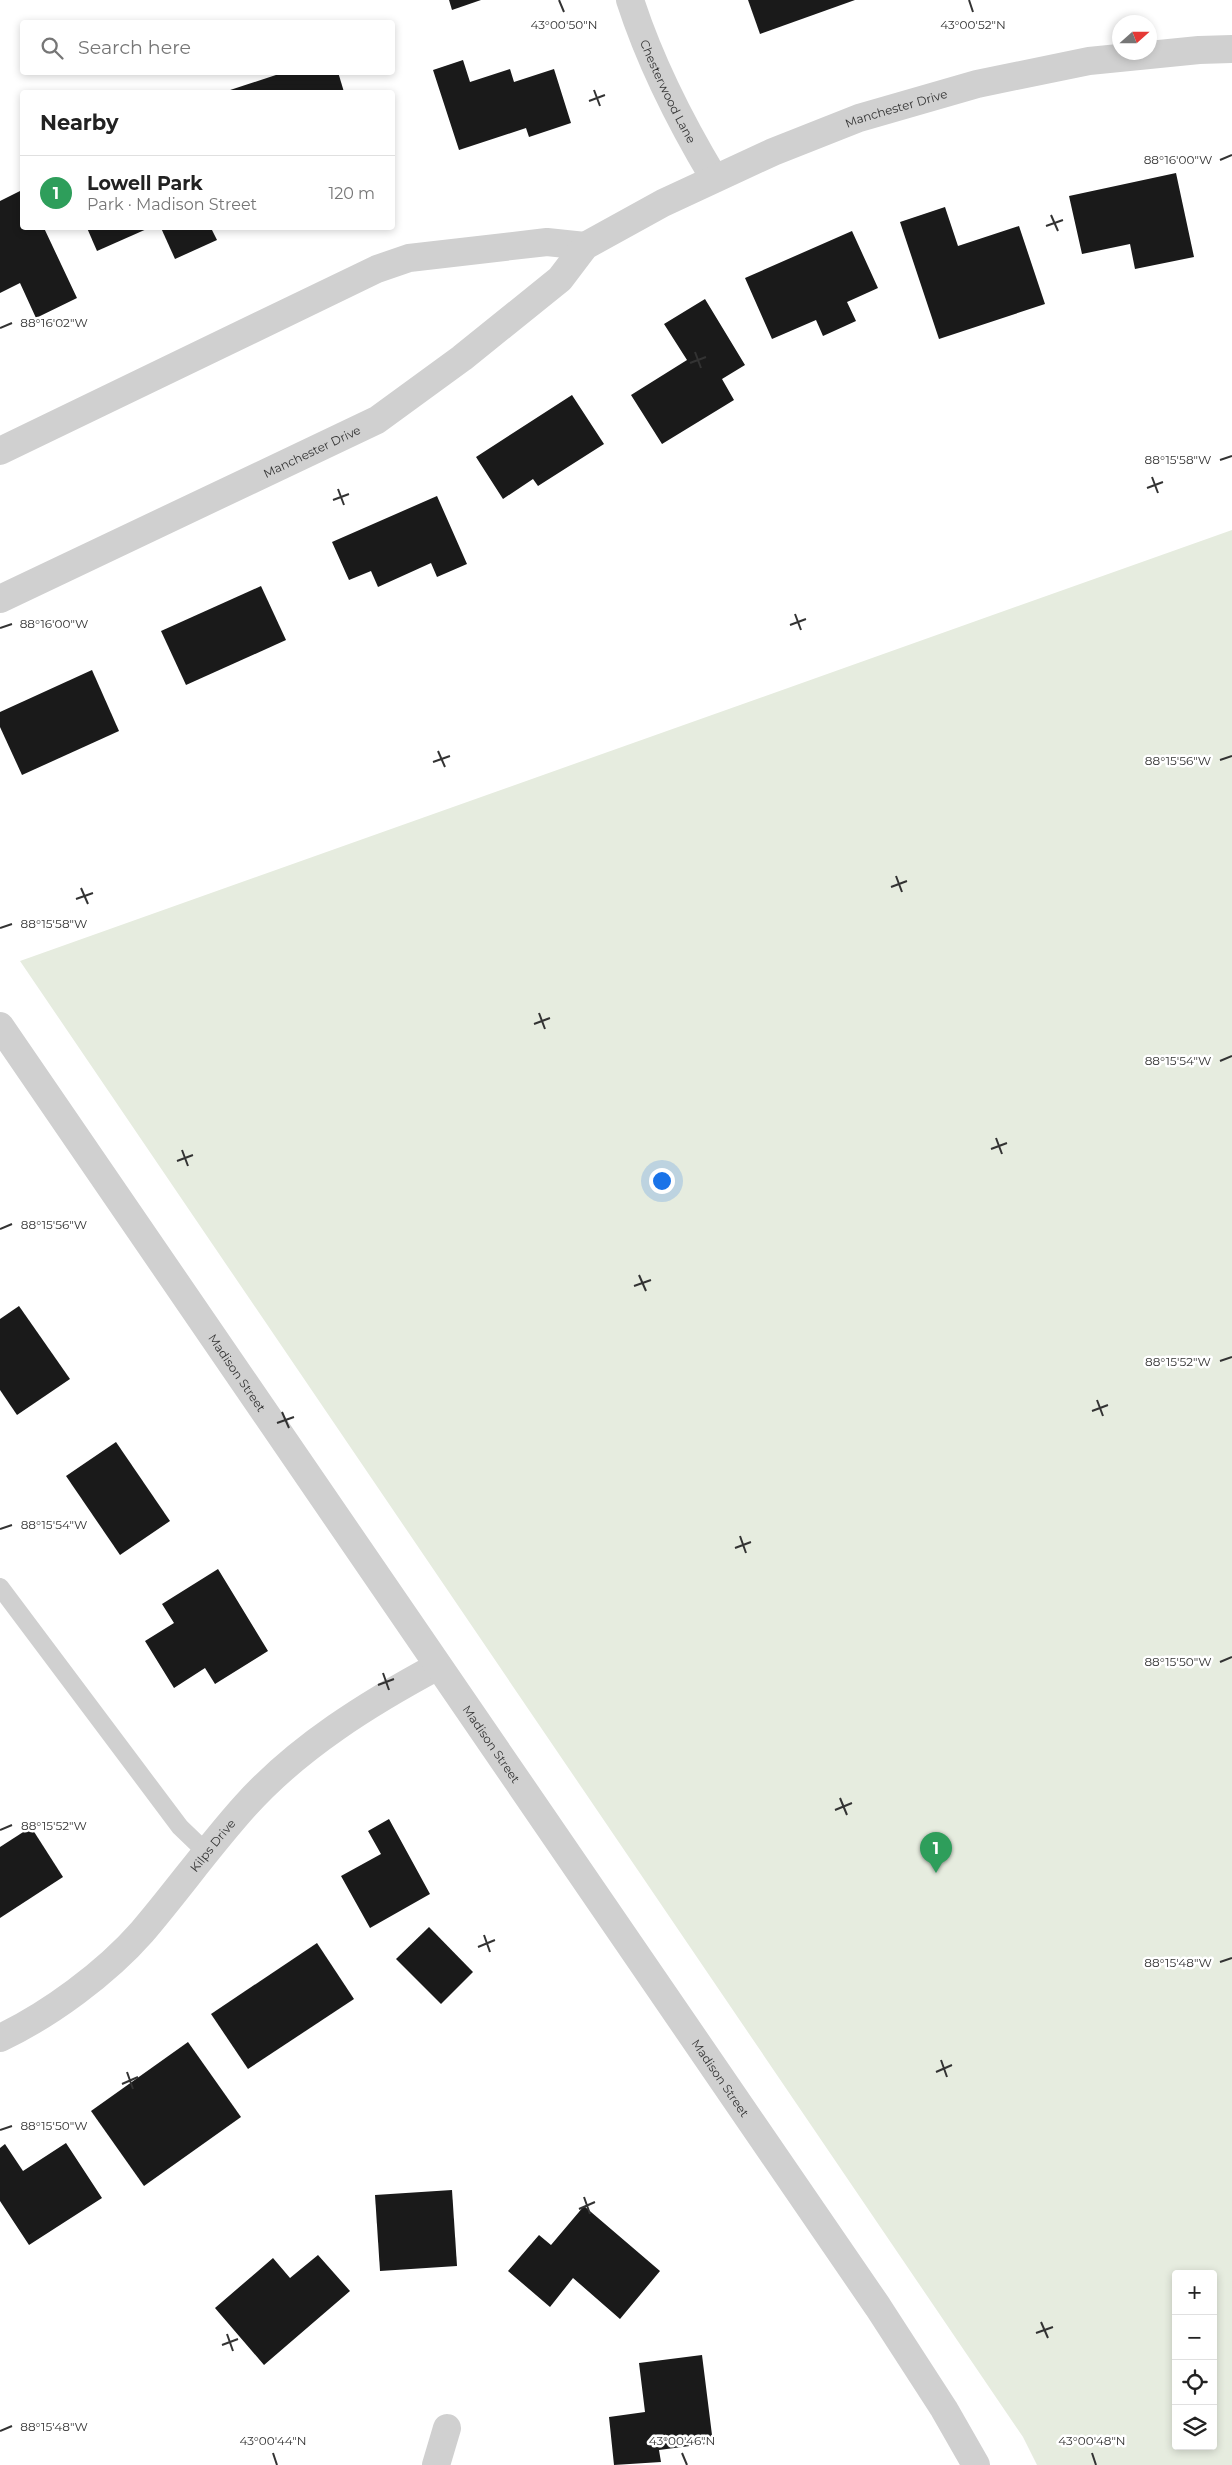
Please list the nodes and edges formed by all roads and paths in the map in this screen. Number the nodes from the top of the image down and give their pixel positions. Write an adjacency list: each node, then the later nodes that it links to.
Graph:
1 (630, 0): 3 (street, Chesterwood Lane)
2 (1232, 49): 3 (street, Manchester Drive)
3 (714, 178): 4 (street, Manchester Drive)
4 (585, 246): 5 (street); 6 (street, Manchester Drive)
5 (0, 450)
6 (0, 599)
7 (0, 1026): 9 (street, Madison Street)
8 (0, 1587): 10 (lane)
9 (438, 1666): 10 (street, Kilps Drive); 14 (street, Madison Street)
10 (206, 1852): 11 (street, Kilps Drive)
11 (0, 2038)
12 (448, 2428): 13 (street)
13 (436, 2465)
14 (976, 2465)

